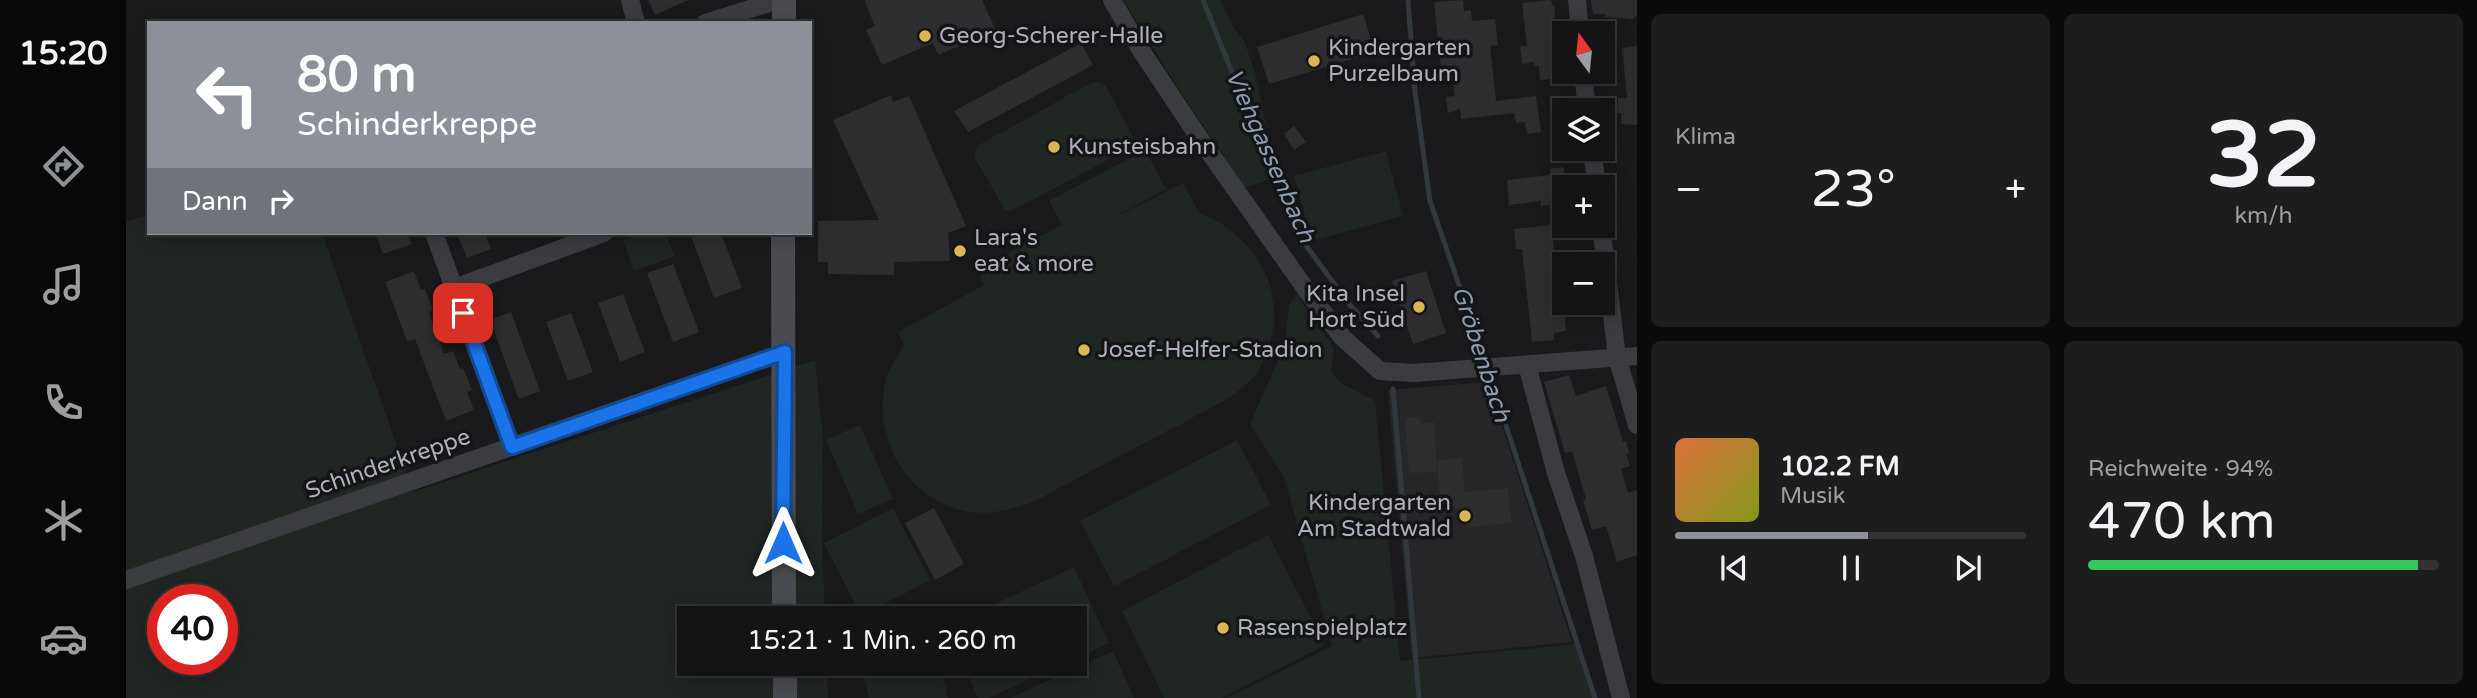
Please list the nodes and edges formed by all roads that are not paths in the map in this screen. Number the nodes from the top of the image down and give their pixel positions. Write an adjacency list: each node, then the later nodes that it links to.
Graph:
1 (630, 0): 6 (street)
2 (779, 0): 7 (street)
3 (784, 0): 8 (street)
4 (1112, 0): 18 (street)
5 (1577, 0): 9 (street)
6 (635, 21)
7 (711, 21)
8 (784, 21)
9 (1579, 21)
10 (435, 235): 14 (street)
11 (599, 235): 14 (street)
12 (783, 235): 15 (street)
13 (1602, 238): 17 (street)
14 (454, 288): 20 (street)
15 (785, 352): 20 (street, Schinderkreppe); 22 (street)
16 (1637, 356): 17 (street)
17 (1617, 357): 18 (street); 19 (street)
18 (1518, 365): 25 (street)
19 (1637, 425)
20 (512, 447): 21 (street, Schinderkreppe)
21 (126, 580)
22 (784, 606)
23 (785, 676): 24 (street)
24 (785, 698)
25 (1621, 698)

